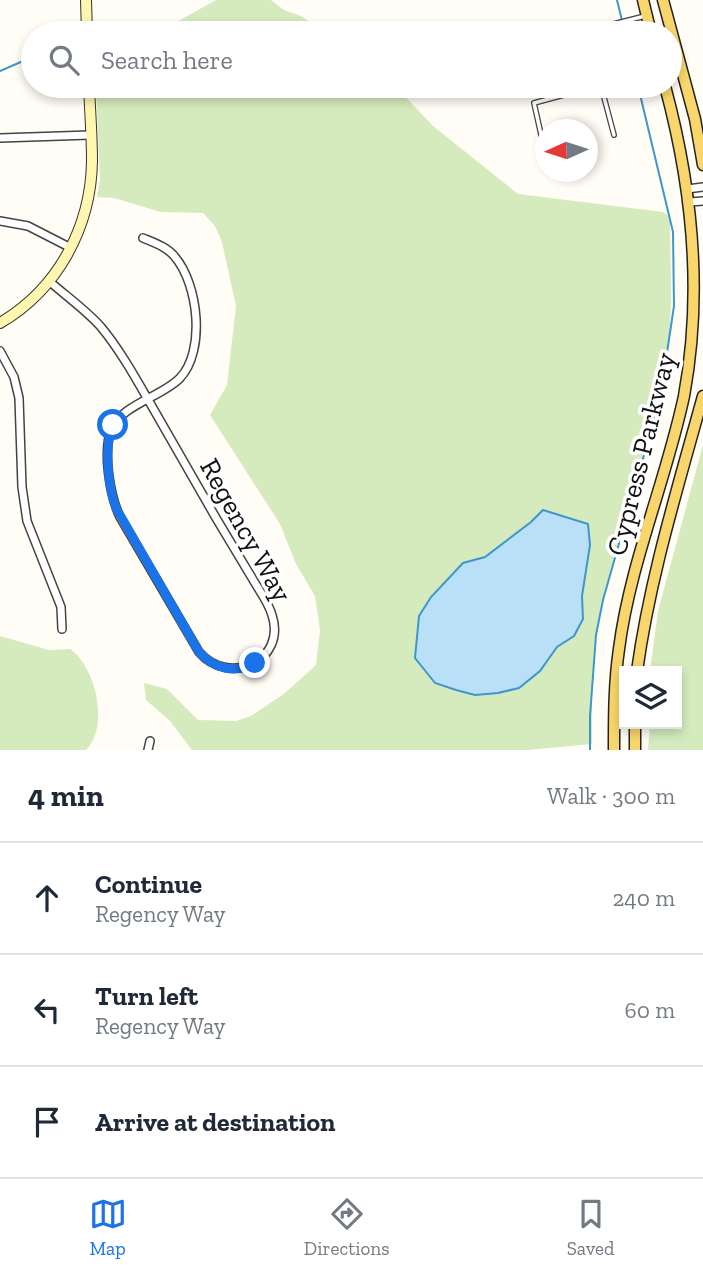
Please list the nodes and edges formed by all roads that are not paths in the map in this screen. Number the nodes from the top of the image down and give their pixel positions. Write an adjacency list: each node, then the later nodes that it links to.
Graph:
1 (86, 0): 5 (street)
2 (643, 0): 4 (main road)
3 (663, 0): 8 (main road)
4 (647, 15): 6 (lane); 7 (main road)
5 (87, 21)
6 (624, 21)
7 (648, 21)
8 (669, 21)
9 (682, 71): 18 (main road)
10 (89, 98): 15 (street)
11 (553, 98): 14 (lane)
12 (603, 98): 16 (lane)
13 (668, 98): 20 (main road, Cypress Parkway)
14 (538, 119)
15 (90, 135): 17 (street); 25 (street)
16 (614, 135)
17 (0, 138)
18 (703, 165)
19 (703, 187): 20 (street)
20 (687, 189): 22 (main road, Cypress Parkway)
21 (703, 201): 22 (street)
22 (690, 202): 34 (main road, Cypress Parkway)
23 (0, 221): 25 (street)
24 (143, 238): 30 (street)
25 (71, 248): 26 (street)
26 (49, 281): 27 (street); 30 (street, Regency Way)
27 (0, 323)
28 (0, 351): 31 (street)
29 (703, 396): 32 (main road, Cypress Parkway)
30 (148, 400): 30 (street, Regency Way)
31 (62, 629)
32 (638, 666)
33 (635, 729): 35 (main road)
34 (614, 750)
35 (635, 750)

